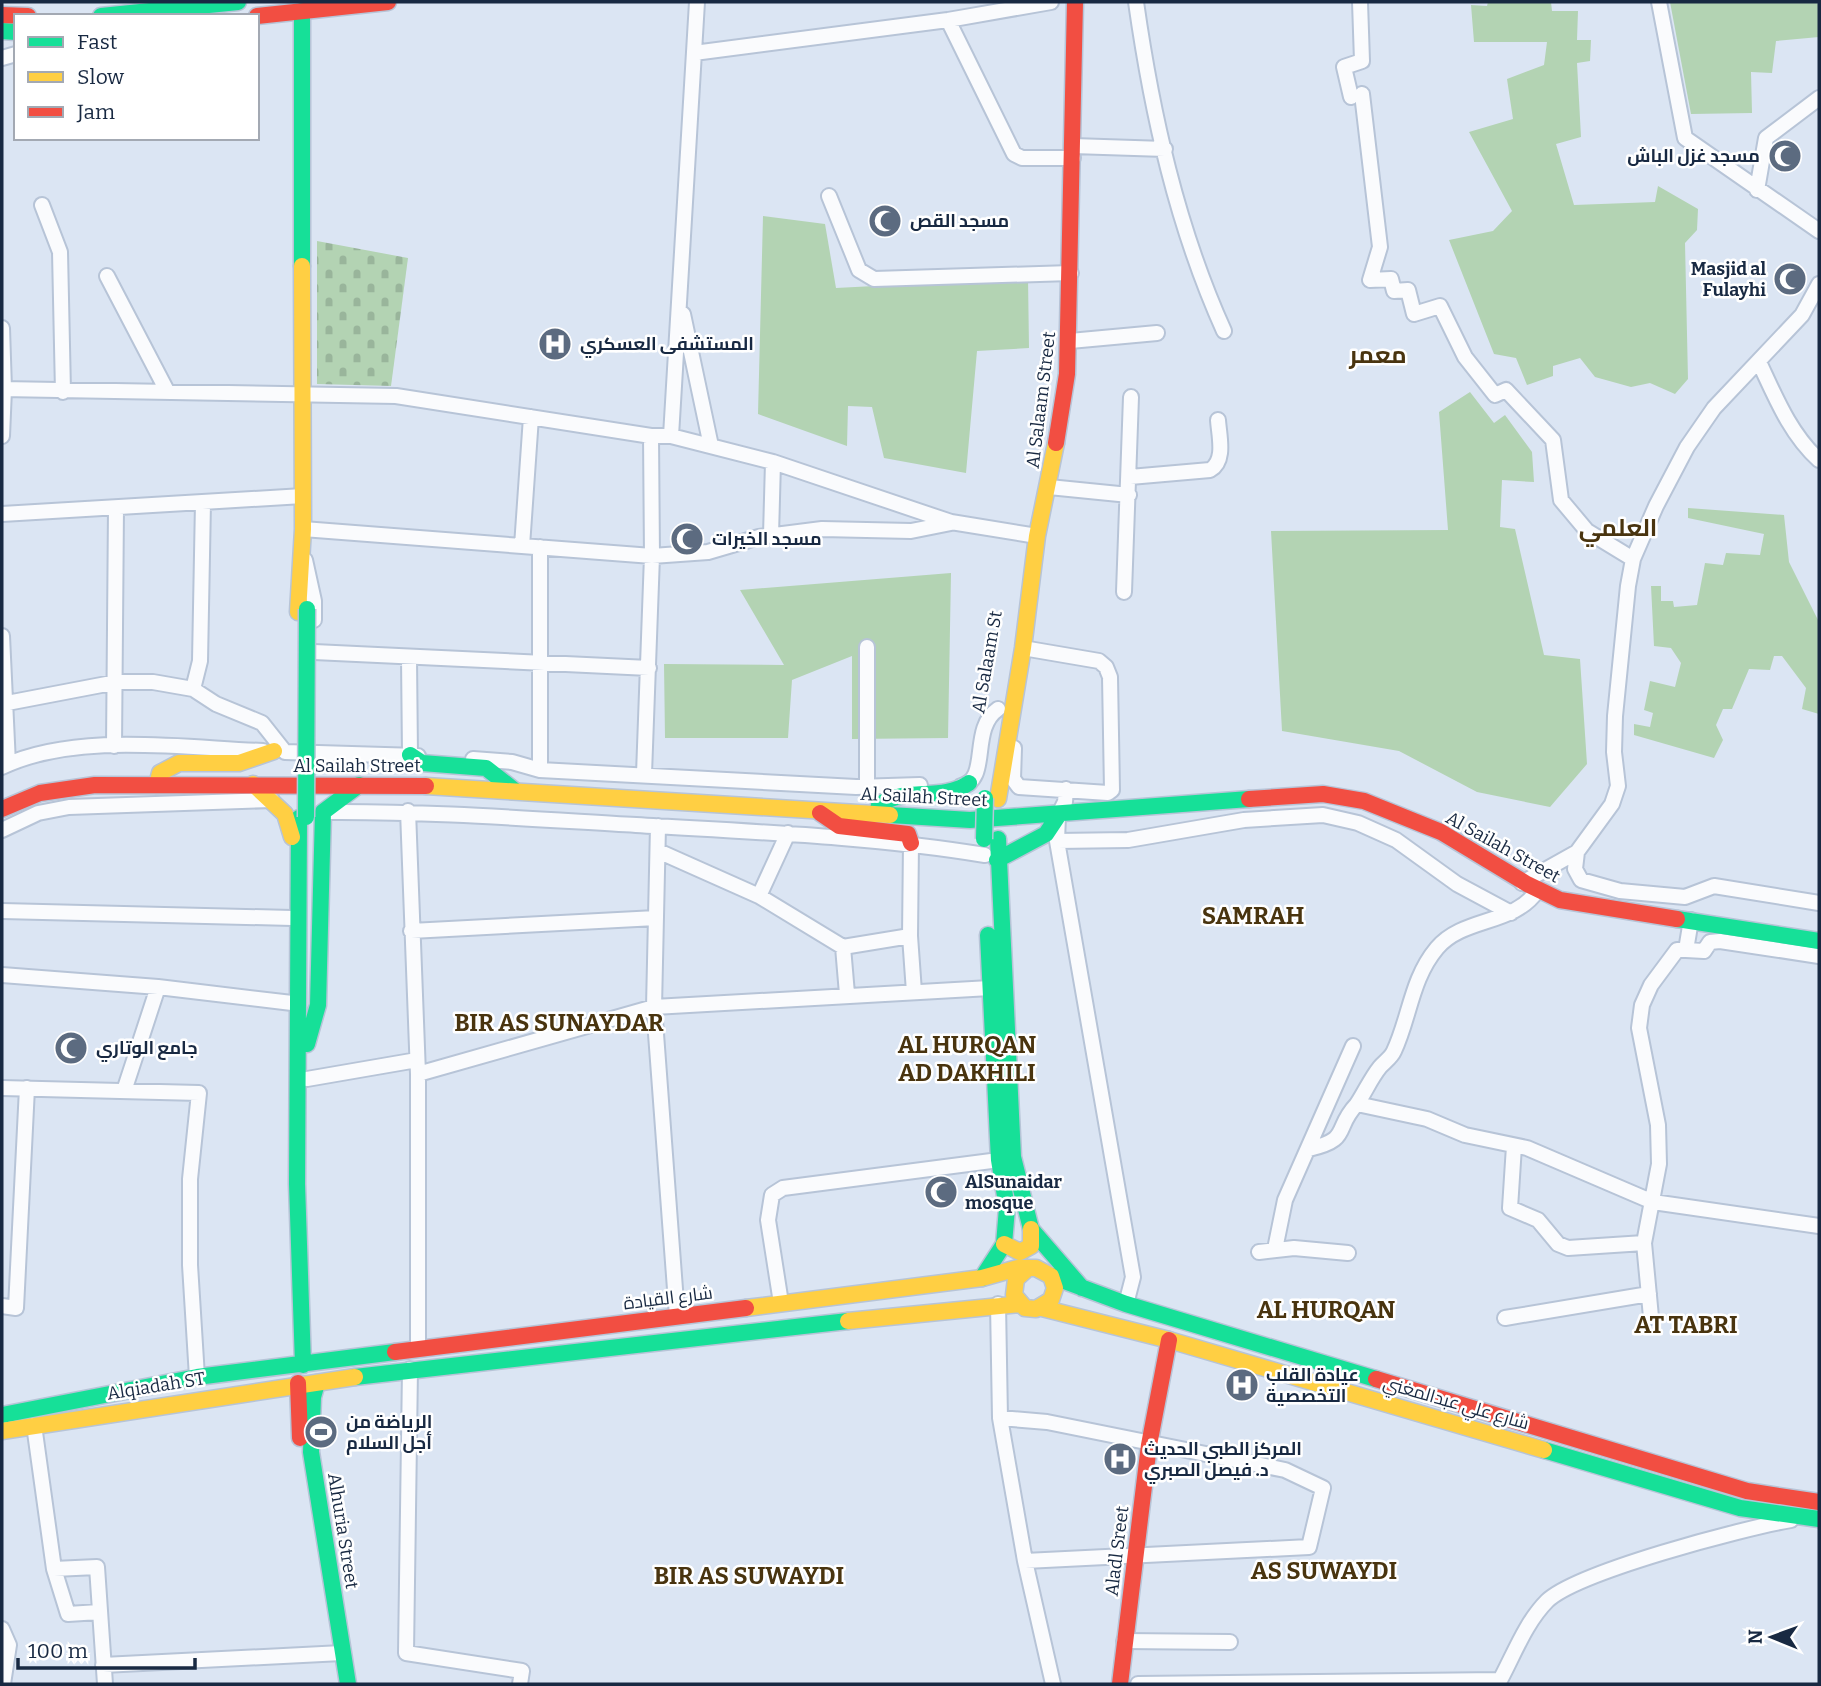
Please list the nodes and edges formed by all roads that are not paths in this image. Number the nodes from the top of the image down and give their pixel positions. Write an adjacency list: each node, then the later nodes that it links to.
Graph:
1 (238, 2): 10 (main road)
2 (388, 2): 9 (main road)
3 (697, 2): 13 (street)
4 (1051, 2): 12 (street)
5 (1075, 2): 16 (main road, Al Salaam Street)
6 (1136, 2): 15 (street)
7 (1360, 2): 58 (street)
8 (1659, 2): 17 (street)
9 (302, 11): 11 (main road); 33 (main road)
10 (121, 14)
11 (259, 16)
12 (948, 19): 13 (street); 16 (street)
13 (694, 53): 24 (street)
14 (1819, 99): 17 (street)
15 (1165, 149): 16 (street); 26 (street)
16 (1073, 152): 21 (main road, Al Salaam Street)
17 (1757, 190): 20 (street)
18 (829, 196): 21 (street)
19 (42, 205): 32 (street)
20 (1819, 231)
21 (1071, 274): 28 (main road, Al Salaam Street)
22 (107, 276): 31 (street)
23 (1819, 284): 29 (street)
24 (679, 296): 39 (street); 40 (street)
25 (2, 328): 30 (street)
26 (1224, 331)
27 (1157, 333): 28 (street)
28 (1070, 341): 44 (main road, Al Salaam Street)
29 (1759, 362): 41 (street); 58 (street)
30 (3, 389): 32 (street); 37 (street)
31 (167, 391): 32 (street); 33 (street)
32 (63, 392)
33 (304, 396): 35 (street); 46 (main road)
34 (1131, 397): 43 (street)
35 (531, 417): 38 (street); 54 (street)
36 (1218, 420): 43 (street)
37 (2, 436)
38 (651, 436): 39 (street); 57 (street)
39 (671, 436): 40 (street)
40 (711, 446): 42 (street)
41 (1819, 460)
42 (773, 462): 50 (street); 52 (street)
43 (1130, 477): 45 (street)
44 (1049, 487): 45 (street); 53 (main road, Al Salaam Street)
45 (1129, 495): 59 (street)
46 (303, 496): 47 (street); 51 (main road)
47 (203, 502): 48 (street); 68 (street)
48 (116, 508): 49 (street); 67 (street)
49 (2, 514)
50 (951, 523): 52 (street); 53 (street)
51 (303, 529): 54 (street); 56 (main road)
52 (771, 536): 57 (street)
53 (1037, 536): 62 (main road, Al Salaam Street); 70 (main road, Al Salaam St)
54 (522, 546): 55 (street)
55 (540, 547): 57 (street); 65 (street)
56 (303, 549): 63 (street); 121 (main road, bridge)
57 (652, 556): 66 (street)
58 (1633, 559): 99 (street)
59 (1124, 592)
60 (2, 636): 69 (street)
61 (867, 647): 82 (street)
62 (1023, 648): 70 (main road, Al Salaam Street); 83 (street)
63 (314, 652): 64 (street); 73 (street)
64 (409, 657): 65 (street); 74 (street)
65 (542, 665): 66 (street); 76 (street)
66 (649, 668): 77 (street)
67 (117, 682): 68 (street); 69 (street); 71 (street)
68 (193, 689): 72 (street)
69 (3, 704): 75 (street)
70 (1003, 714): 78 (street); 83 (street); 97 (main road, Al Salaam St, bridge)
71 (114, 746): 72 (street); 75 (street)
72 (280, 751): 73 (street); 80 (main road)
73 (316, 754): 74 (street)
74 (410, 755): 76 (street); 84 (main road)
75 (5, 766)
76 (540, 770): 77 (street)
77 (643, 774): 82 (street)
78 (969, 783): 82 (street); 90 (main road)
79 (253, 784): 80 (main road, Al Sailah Street); 81 (main road, Al Sailah Street); 85 (main road)
80 (157, 785): 86 (main road, Al Sailah Street)
81 (359, 785): 84 (main road, Al Sailah Street); 89 (main road)
82 (867, 786)
83 (1066, 789): 91 (street)
84 (514, 790): 88 (main road, Al Sailah Street)
85 (272, 800): 93 (street); 105 (main road)
86 (2, 809)
87 (408, 811): 89 (street); 92 (street); 108 (street)
88 (819, 812): 90 (main road, Al Sailah Street); 96 (main road)
89 (323, 813): 121 (main road)
90 (877, 814): 91 (main road, Al Sailah Street)
91 (1058, 816): 95 (street); 97 (main road); 100 (main road, Al Sailah Street)
92 (659, 826): 94 (street); 98 (street)
93 (2, 830)
94 (788, 832): 96 (street); 101 (street)
95 (1057, 841): 104 (street); 148 (street)
96 (911, 843): 97 (street); 109 (street)
97 (991, 848): 116 (main road); 134 (main road)
98 (658, 852): 101 (street); 106 (street)
99 (1577, 852): 100 (street); 102 (street)
100 (1530, 887): 104 (street); 107 (main road, Al Sailah Street)
101 (759, 896): 111 (street)
102 (1819, 903)
103 (2, 911): 105 (street)
104 (1511, 914): 128 (street)
105 (292, 918): 119 (main road)
106 (656, 918): 108 (street); 120 (street)
107 (1691, 920): 110 (main road, Al Sailah Street); 112 (street)
108 (411, 931): 123 (street)
109 (910, 936): 111 (street); 117 (street)
110 (1819, 941)
111 (843, 947): 118 (street)
112 (1686, 950): 113 (street); 132 (street)
113 (1819, 956)
114 (2, 975): 115 (street)
115 (158, 987): 119 (street); 127 (street)
116 (990, 988): 117 (street); 131 (main road)
117 (914, 992): 118 (street)
118 (847, 994): 120 (street)
119 (292, 1003): 121 (main road)
120 (654, 1007): 123 (street); 151 (street)
121 (302, 1045): 124 (main road); 156 (main road)
122 (1353, 1046): 130 (street)
123 (417, 1067): 124 (street); 155 (street)
124 (307, 1079): 156 (main road)
125 (2, 1088): 126 (street)
126 (27, 1088): 127 (street); 149 (street)
127 (124, 1091): 158 (street)
128 (1357, 1104): 129 (street); 130 (street)
129 (1514, 1146): 132 (street); 135 (street)
130 (1309, 1149): 137 (street)
131 (999, 1160): 136 (main road); 145 (street)
132 (1653, 1202): 133 (street); 135 (street)
133 (1819, 1226)
134 (1031, 1229): 136 (main road); 143 (main road)
135 (1644, 1243): 144 (street)
136 (1004, 1244): 142 (main road)
137 (1275, 1249): 138 (street); 139 (street)
138 (1259, 1251)
139 (1348, 1253)
140 (1028, 1268): 141 (main road); 142 (main road, شارع القيادة); 147 (main road)
141 (1051, 1276): 143 (main road, شارع علي عبدالمغني); 150 (main road)
142 (982, 1278): 145 (main road, شارع القيادة)
143 (1083, 1289): 148 (main road, شارع علي عبدالمغني)
144 (1649, 1294): 152 (street); 153 (street)
145 (781, 1303): 151 (main road, شارع القيادة)
146 (998, 1304): 147 (main road); 157 (main road); 162 (street)
147 (1020, 1304): 150 (main road)
148 (1126, 1304): 166 (main road, شارع علي عبدالمغني)
149 (2, 1306)
150 (1042, 1308): 154 (main road, شارع علي عبدالمغني)
151 (677, 1316): 155 (main road, شارع القيادة)
152 (1651, 1317)
153 (1505, 1318)
154 (1169, 1340): 165 (main road, Aladl Sreet); 168 (main road, شارع علي عبدالمغني)
155 (418, 1349): 156 (main road, شارع القيادة)
156 (307, 1364): 158 (main road, شارع القيادة)
157 (410, 1369): 160 (main road); 185 (street)
158 (197, 1377): 161 (main road, شارع القيادة)
159 (298, 1383): 160 (main road, Alqiadah ST); 163 (main road, Alqiadah ST); 178 (main road)
160 (317, 1383): 178 (main road, Alhuria Street)
161 (2, 1415)
162 (1000, 1418): 165 (street); 172 (street)
163 (34, 1425): 164 (main road, Alqiadah ST); 173 (street)
164 (2, 1431)
165 (1149, 1445): 171 (main road, Aladl Sreet); 171 (street)
166 (1747, 1491): 167 (main road, شارع علي عبدالمغني); 168 (main road)
167 (1819, 1502)
168 (1740, 1508): 169 (main road, شارع علي عبدالمغني)
169 (1801, 1518): 170 (main road, شارع علي عبدالمغني); 180 (street)
170 (1819, 1518)
171 (1138, 1554): 172 (street); 176 (main road, Aladl Sreet)
172 (1025, 1561): 186 (street)
173 (54, 1569): 174 (street); 174 (street)
174 (99, 1612): 179 (street)
175 (2, 1629): 181 (street)
176 (1124, 1641): 177 (street); 187 (main road, Aladl Sreet)
177 (1230, 1642)
178 (335, 1653): 179 (street); 183 (main road); 184 (main road, Alhuria Street)
179 (103, 1665): 182 (street)
180 (1499, 1682): 188 (street)
181 (3, 1684)
182 (105, 1684)
183 (336, 1684)
184 (348, 1684)
185 (520, 1684)
186 (1053, 1684)
187 (1120, 1684)
188 (1138, 1684)

